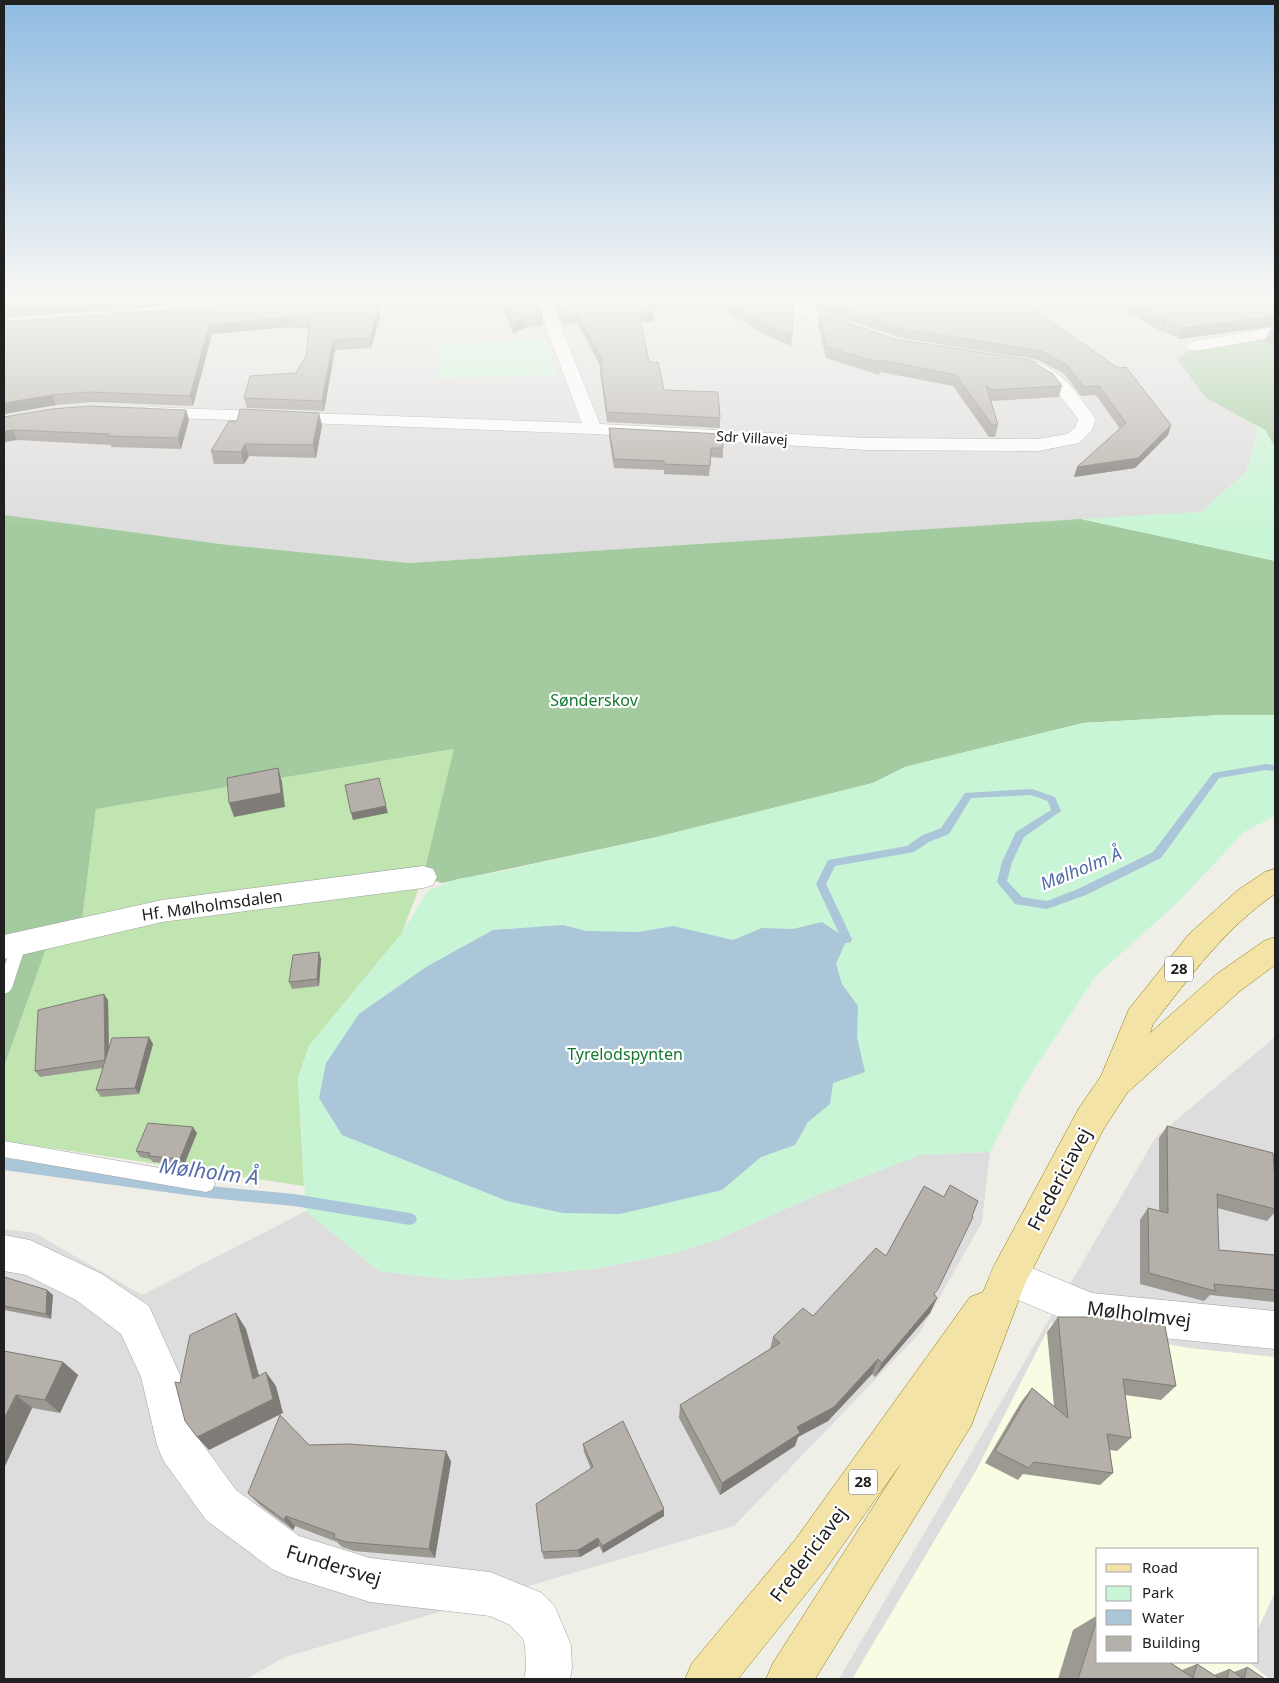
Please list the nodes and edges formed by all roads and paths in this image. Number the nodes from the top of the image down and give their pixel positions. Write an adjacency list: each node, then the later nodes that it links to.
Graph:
1 (572, 375): 4 (street)
2 (1048, 375): 4 (street, Sdr Villavej)
3 (133, 411): 4 (street, Sdr Villavej)
4 (593, 429)
5 (423, 877): 7 (street, Hf. Mølholmsdalen)
6 (1275, 880): 10 (main road, Fredericiavej / 28)
7 (12, 944): 9 (lane)
8 (1275, 949): 10 (main road, Fredericiavej / 28)
9 (4, 988)
10 (1115, 1084): 14 (main road, Fredericiavej / 28)
11 (4, 1148): 12 (lane)
12 (206, 1184)
13 (4, 1253): 16 (street, Fundersvej)
14 (1008, 1277): 15 (street, Mølholmvej); 17 (main road, Fredericiavej / 28); 18 (main road, Fredericiavej / 28)
15 (1275, 1330)
16 (547, 1679)
17 (708, 1679)
18 (788, 1679)

